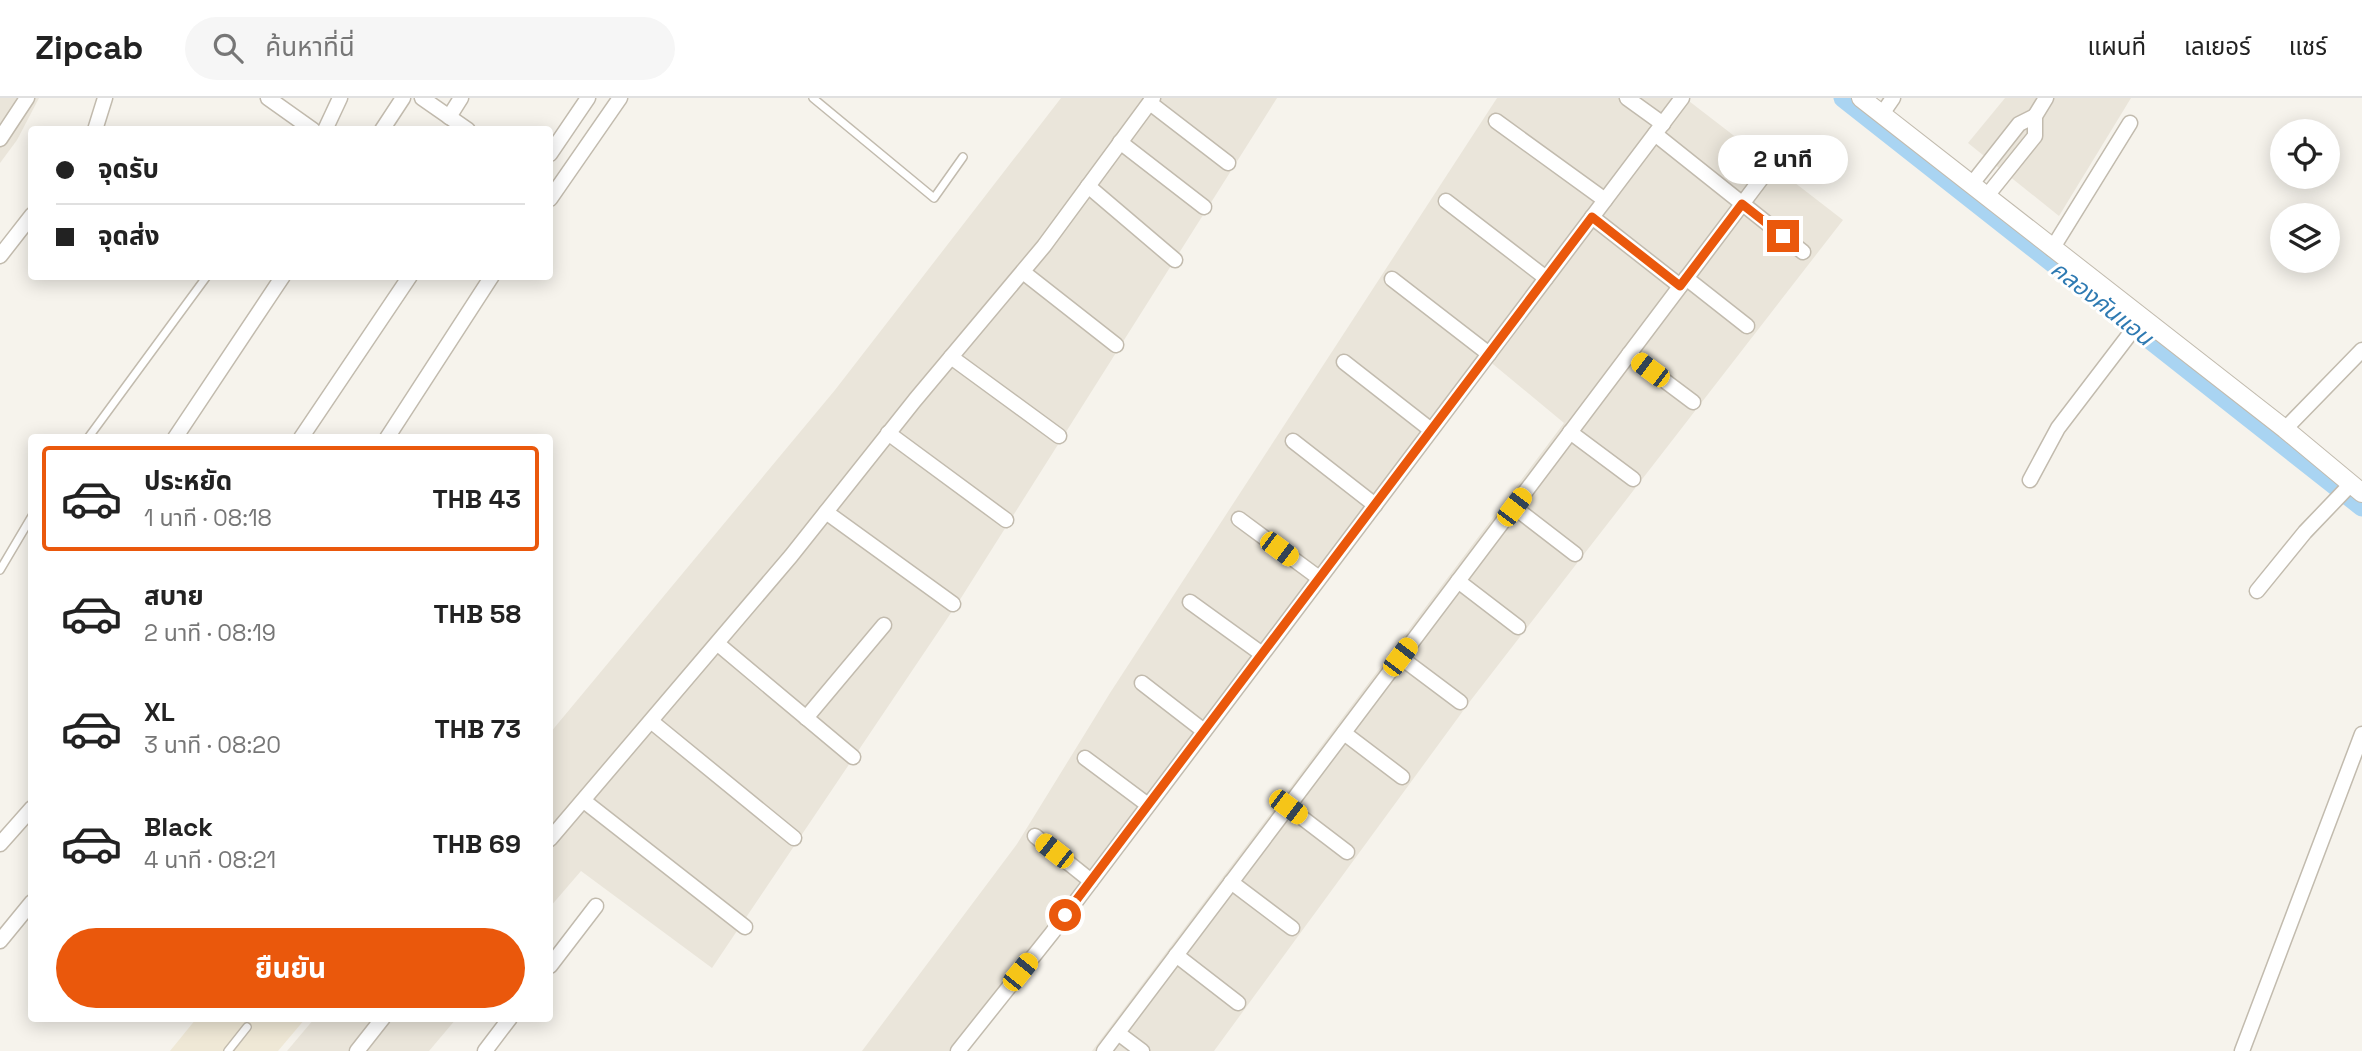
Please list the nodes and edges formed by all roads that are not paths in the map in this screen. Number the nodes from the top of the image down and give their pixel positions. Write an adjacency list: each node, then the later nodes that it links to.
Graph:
1 (27, 98): 28 (street)
2 (105, 98): 22 (street)
3 (268, 98): 23 (street)
4 (340, 98): 24 (street)
5 (403, 98): 25 (street)
6 (422, 98): 19 (street)
7 (461, 98): 19 (street)
8 (588, 98): 30 (street)
9 (620, 98): 36 (street)
10 (813, 98): 31 (lane)
11 (1627, 98): 27 (street)
12 (1682, 98): 27 (street)
13 (1861, 98): 17 (street)
14 (1893, 98): 17 (street)
15 (2046, 98): 18 (street)
16 (1151, 101): 29 (street); 32 (street)
17 (1882, 114): 34 (street)
18 (2035, 116): 34 (street); 37 (street)
19 (449, 117): 26 (street)
20 (1496, 121): 38 (street)
21 (2130, 122): 44 (street)
22 (96, 126)
23 (307, 126)
24 (327, 126)
25 (385, 126)
26 (462, 126)
27 (1659, 129): 38 (street); 40 (street)
28 (0, 139)
29 (1120, 142): 35 (street); 41 (street)
30 (553, 150)
31 (963, 157)
32 (1228, 163)
33 (1767, 171): 40 (street)
34 (1971, 186): 37 (street)
35 (1088, 187): 47 (street); 48 (street)
36 (553, 195)
37 (1986, 197): 44 (street)
38 (1605, 200): 42 (street)
39 (1446, 201): 49 (street)
40 (1742, 204): 45 (street); 55 (street)
41 (1204, 207)
42 (1592, 217): 49 (street); 55 (street)
43 (28, 220): 46 (street)
44 (2052, 248): 56 (street)
45 (1803, 252)
46 (0, 256)
47 (1175, 260)
48 (1023, 272): 58 (street); 62 (street)
49 (1546, 278): 60 (street)
50 (1392, 279): 60 (street)
51 (205, 280): 69 (lane)
52 (280, 280): 70 (street)
53 (407, 280): 71 (street)
54 (489, 280): 72 (street)
55 (1683, 282): 57 (street); 61 (street)
56 (2140, 321): 65 (street); 76 (street)
57 (1747, 326)
58 (1116, 345)
59 (2362, 350): 65 (street)
60 (1489, 354): 66 (street)
61 (1629, 354): 64 (street); 67 (street)
62 (951, 357): 68 (street); 73 (street)
63 (1344, 362): 66 (street)
64 (1693, 402)
65 (2285, 429): 77 (street)
66 (1431, 430): 78 (street)
67 (1570, 432): 75 (street); 79 (street)
68 (888, 433): 80 (street); 82 (street)
69 (91, 434)
70 (178, 434)
71 (304, 434)
72 (390, 434)
73 (1059, 436)
74 (1293, 441): 78 (street)
75 (1633, 479)
76 (2030, 480)
77 (2353, 489): 88 (street)
78 (1375, 505): 86 (street)
79 (1514, 507): 84 (street); 87 (street)
80 (827, 512): 90 (street); 93 (street)
81 (1240, 519): 86 (street)
82 (1006, 520)
83 (28, 523): 85 (lane)
84 (1575, 554)
85 (0, 570)
86 (1319, 578): 94 (street)
87 (1458, 581): 92 (street); 95 (street)
88 (2257, 591)
89 (1190, 602): 94 (street)
90 (953, 604)
91 (884, 625): 98 (street)
92 (1518, 627)
93 (718, 644): 98 (street); 99 (street)
94 (1262, 654): 100 (street)
95 (1400, 657): 97 (street); 101 (street)
96 (1142, 683): 100 (street)
97 (1460, 702)
98 (806, 718): 103 (street)
99 (652, 722): 106 (street); 112 (street)
100 (1205, 731): 107 (street)
101 (1344, 733): 105 (street); 108 (street)
102 (2362, 734): 135 (street)
103 (853, 757)
104 (1085, 758): 107 (street)
105 (1402, 777)
106 (584, 801): 110 (street); 119 (street)
107 (1148, 805): 115 (street)
108 (1288, 807): 114 (street); 116 (street)
109 (28, 812): 113 (street)
110 (553, 836)
111 (1035, 836): 115 (street)
112 (794, 838)
113 (0, 844)
114 (1348, 852)
115 (1091, 881): 132 (street)
116 (1231, 882): 120 (street); 122 (street)
117 (596, 906): 123 (street)
118 (28, 907): 121 (street)
119 (745, 927)
120 (1292, 929)
121 (0, 941)
122 (1176, 955): 124 (street); 128 (street)
123 (553, 962)
124 (1238, 1003)
125 (380, 1022): 130 (street)
126 (507, 1022): 131 (street)
127 (247, 1027): 129 (lane)
128 (1118, 1033): 133 (street); 134 (street)
129 (228, 1051)
130 (357, 1051)
131 (485, 1051)
132 (958, 1051)
133 (1104, 1051)
134 (1142, 1051)
135 (2242, 1051)

